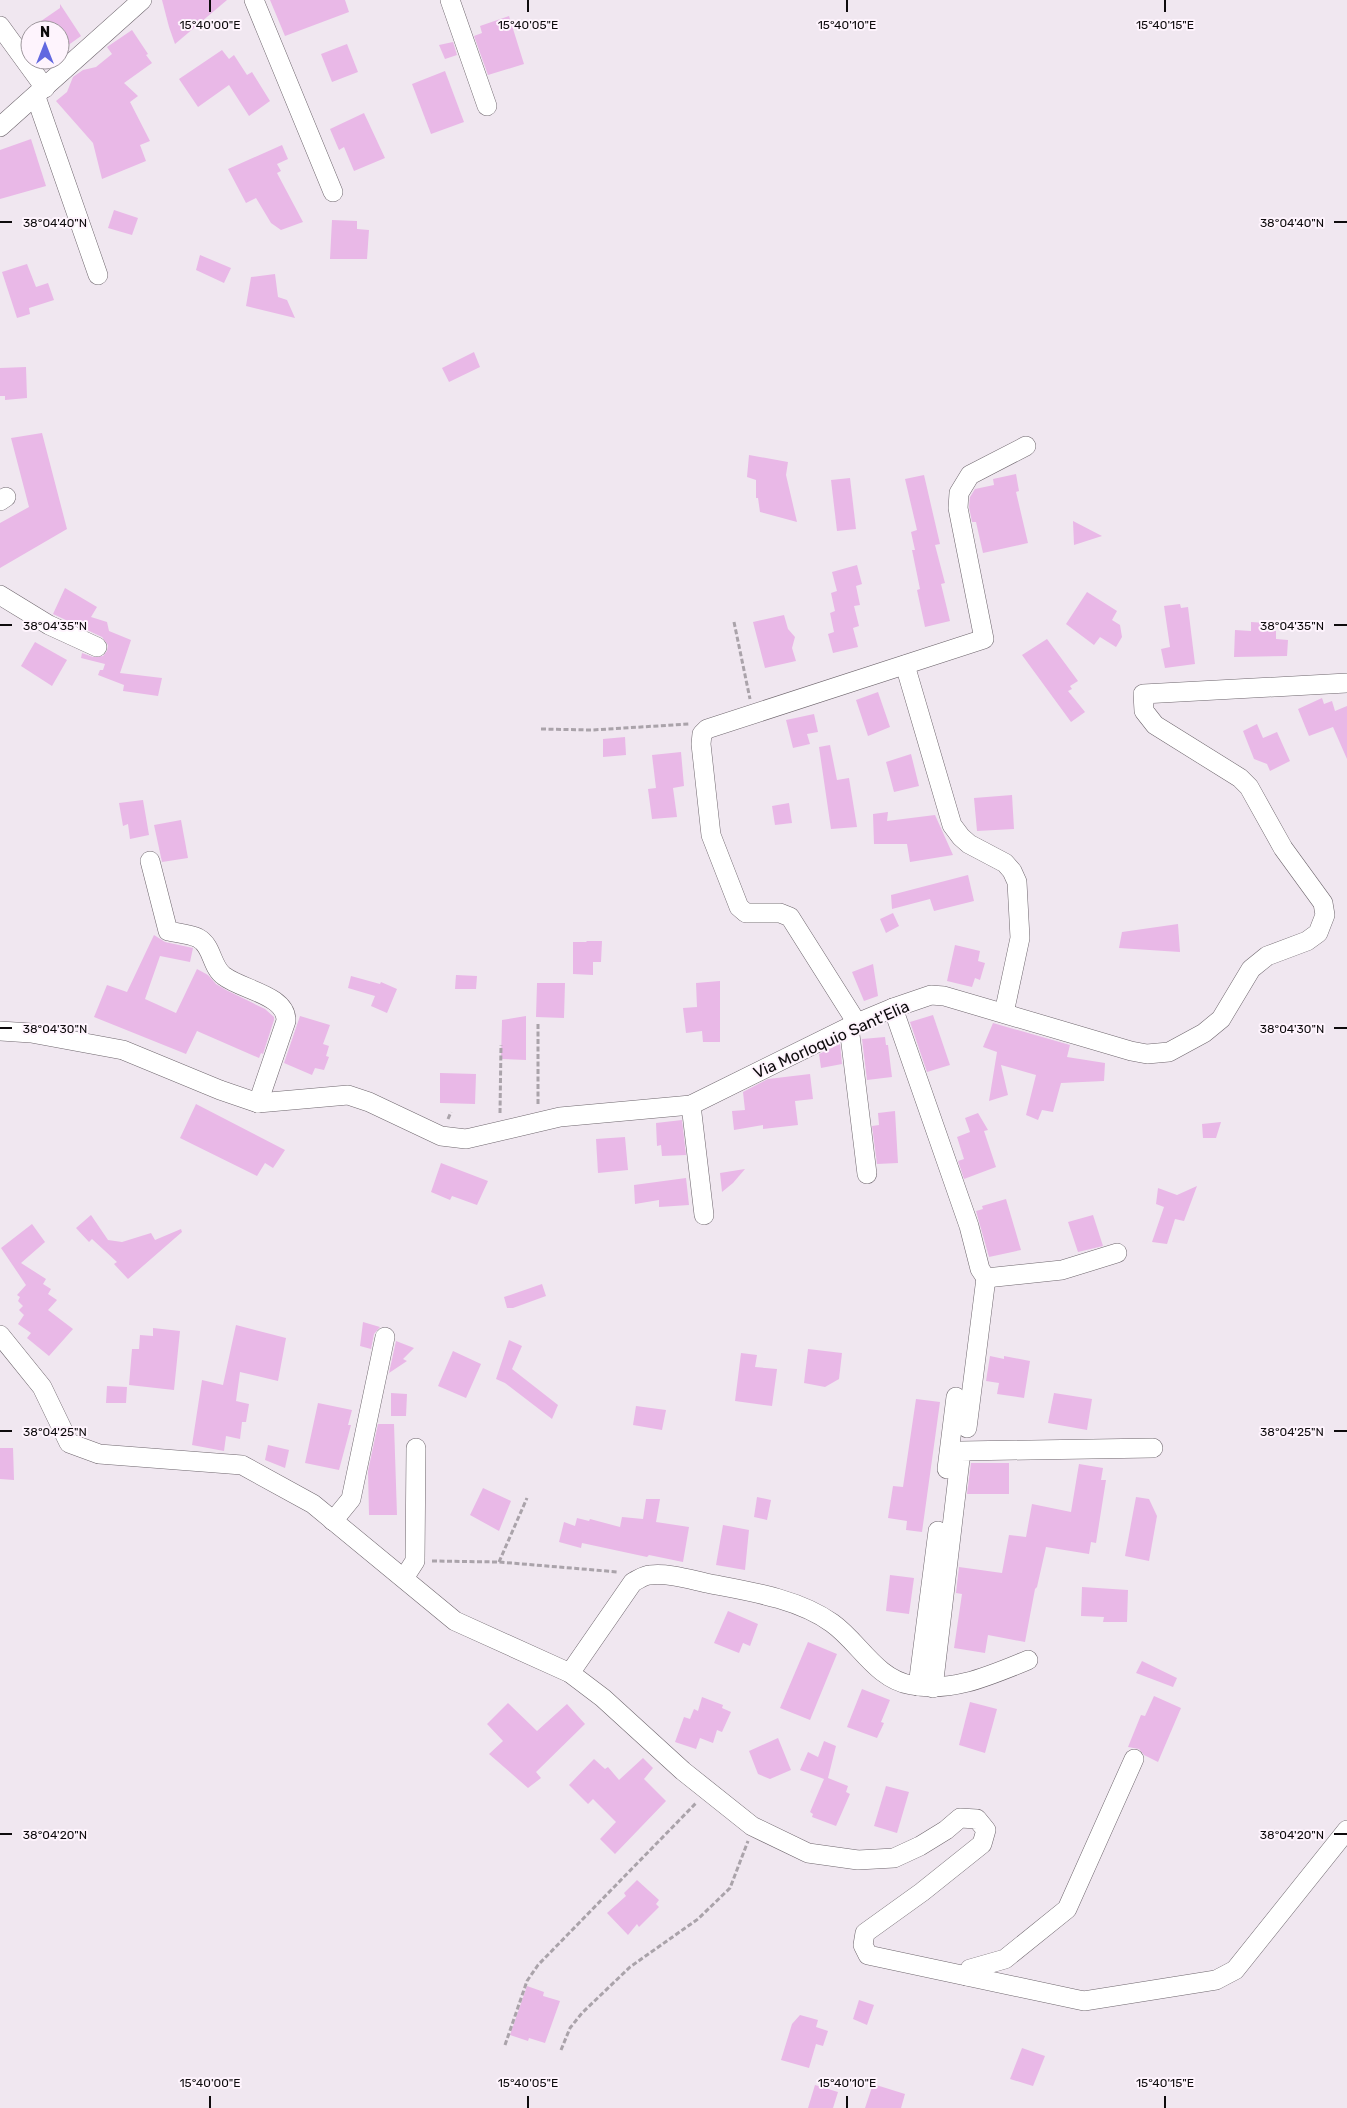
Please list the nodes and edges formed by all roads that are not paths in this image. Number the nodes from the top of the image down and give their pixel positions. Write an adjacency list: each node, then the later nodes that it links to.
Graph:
1 (142, 0): 5 (street)
2 (254, 0): 8 (street)
3 (450, 0): 6 (street)
4 (0, 26): 5 (street)
5 (40, 93): 7 (street); 9 (street)
6 (487, 106)
7 (0, 127)
8 (334, 192)
9 (98, 275)
10 (1026, 446): 13 (street)
11 (0, 595): 12 (street)
12 (97, 646)
13 (904, 665): 17 (street); 18 (street)
14 (1347, 683): 17 (street, Via Morloquio Sant'Elia)
15 (150, 861): 20 (street)
16 (893, 1008): 17 (street, Via Morloquio Sant'Elia); 18 (street, Via Morloquio Sant'Elia); 25 (street)
17 (1004, 1013)
18 (853, 1025): 21 (street, Via Morloquio Sant'Elia); 22 (street)
19 (0, 1031): 20 (street, Via Morloquio Sant'Elia)
20 (258, 1103): 21 (street, Via Morloquio Sant'Elia)
21 (691, 1105): 23 (street)
22 (867, 1174)
23 (704, 1215)
24 (1117, 1253): 25 (street)
25 (986, 1278): 29 (street)
26 (0, 1335): 32 (street)
27 (385, 1337): 32 (street)
28 (956, 1397): 36 (street)
29 (967, 1428)
30 (416, 1448): 33 (street)
31 (1153, 1448): 36 (street)
32 (334, 1521): 33 (street)
33 (404, 1578): 35 (street)
34 (1028, 1660): 36 (street)
35 (570, 1673): 36 (street); 39 (street)
36 (925, 1687)
37 (1134, 1759): 39 (street)
38 (1347, 1830): 39 (street)
39 (967, 1976)

